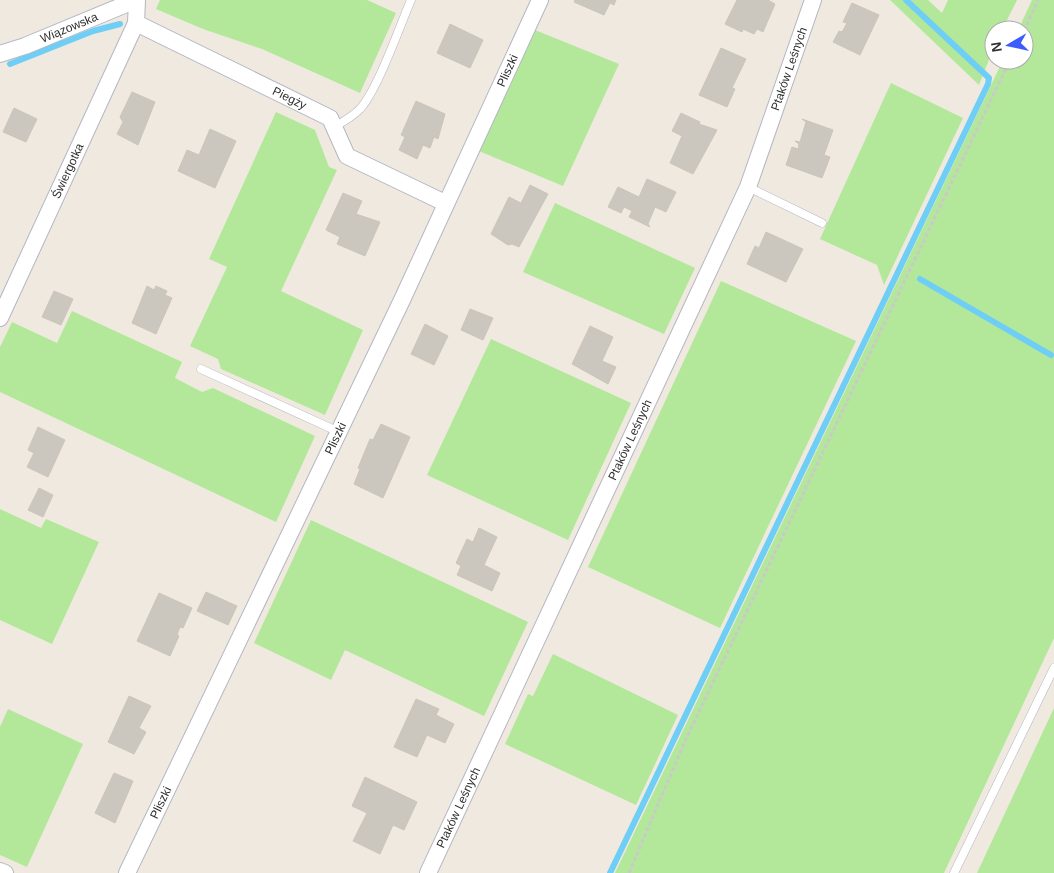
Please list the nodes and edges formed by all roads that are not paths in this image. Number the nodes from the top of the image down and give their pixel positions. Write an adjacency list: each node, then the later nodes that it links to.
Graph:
1 (137, 0): 5 (street); 6 (street, Wiązowska)
2 (411, 0): 7 (lane)
3 (540, 0): 9 (street, Pliszki)
4 (813, 0): 8 (street, Ptaków Leśnych)
5 (136, 24): 7 (street, Piegży); 11 (street, Świergotka)
6 (0, 54)
7 (334, 127): 9 (street, Piegży)
8 (748, 187): 10 (lane); 18 (street, Ptaków Leśnych)
9 (445, 203): 13 (street, Pliszki)
10 (822, 223)
11 (0, 318)
12 (200, 369): 13 (lane)
13 (339, 432): 17 (street, Pliszki)
14 (1054, 668): 19 (lane)
15 (0, 871): 16 (street)
16 (4, 873)
17 (127, 873)
18 (428, 873)
19 (954, 873)

